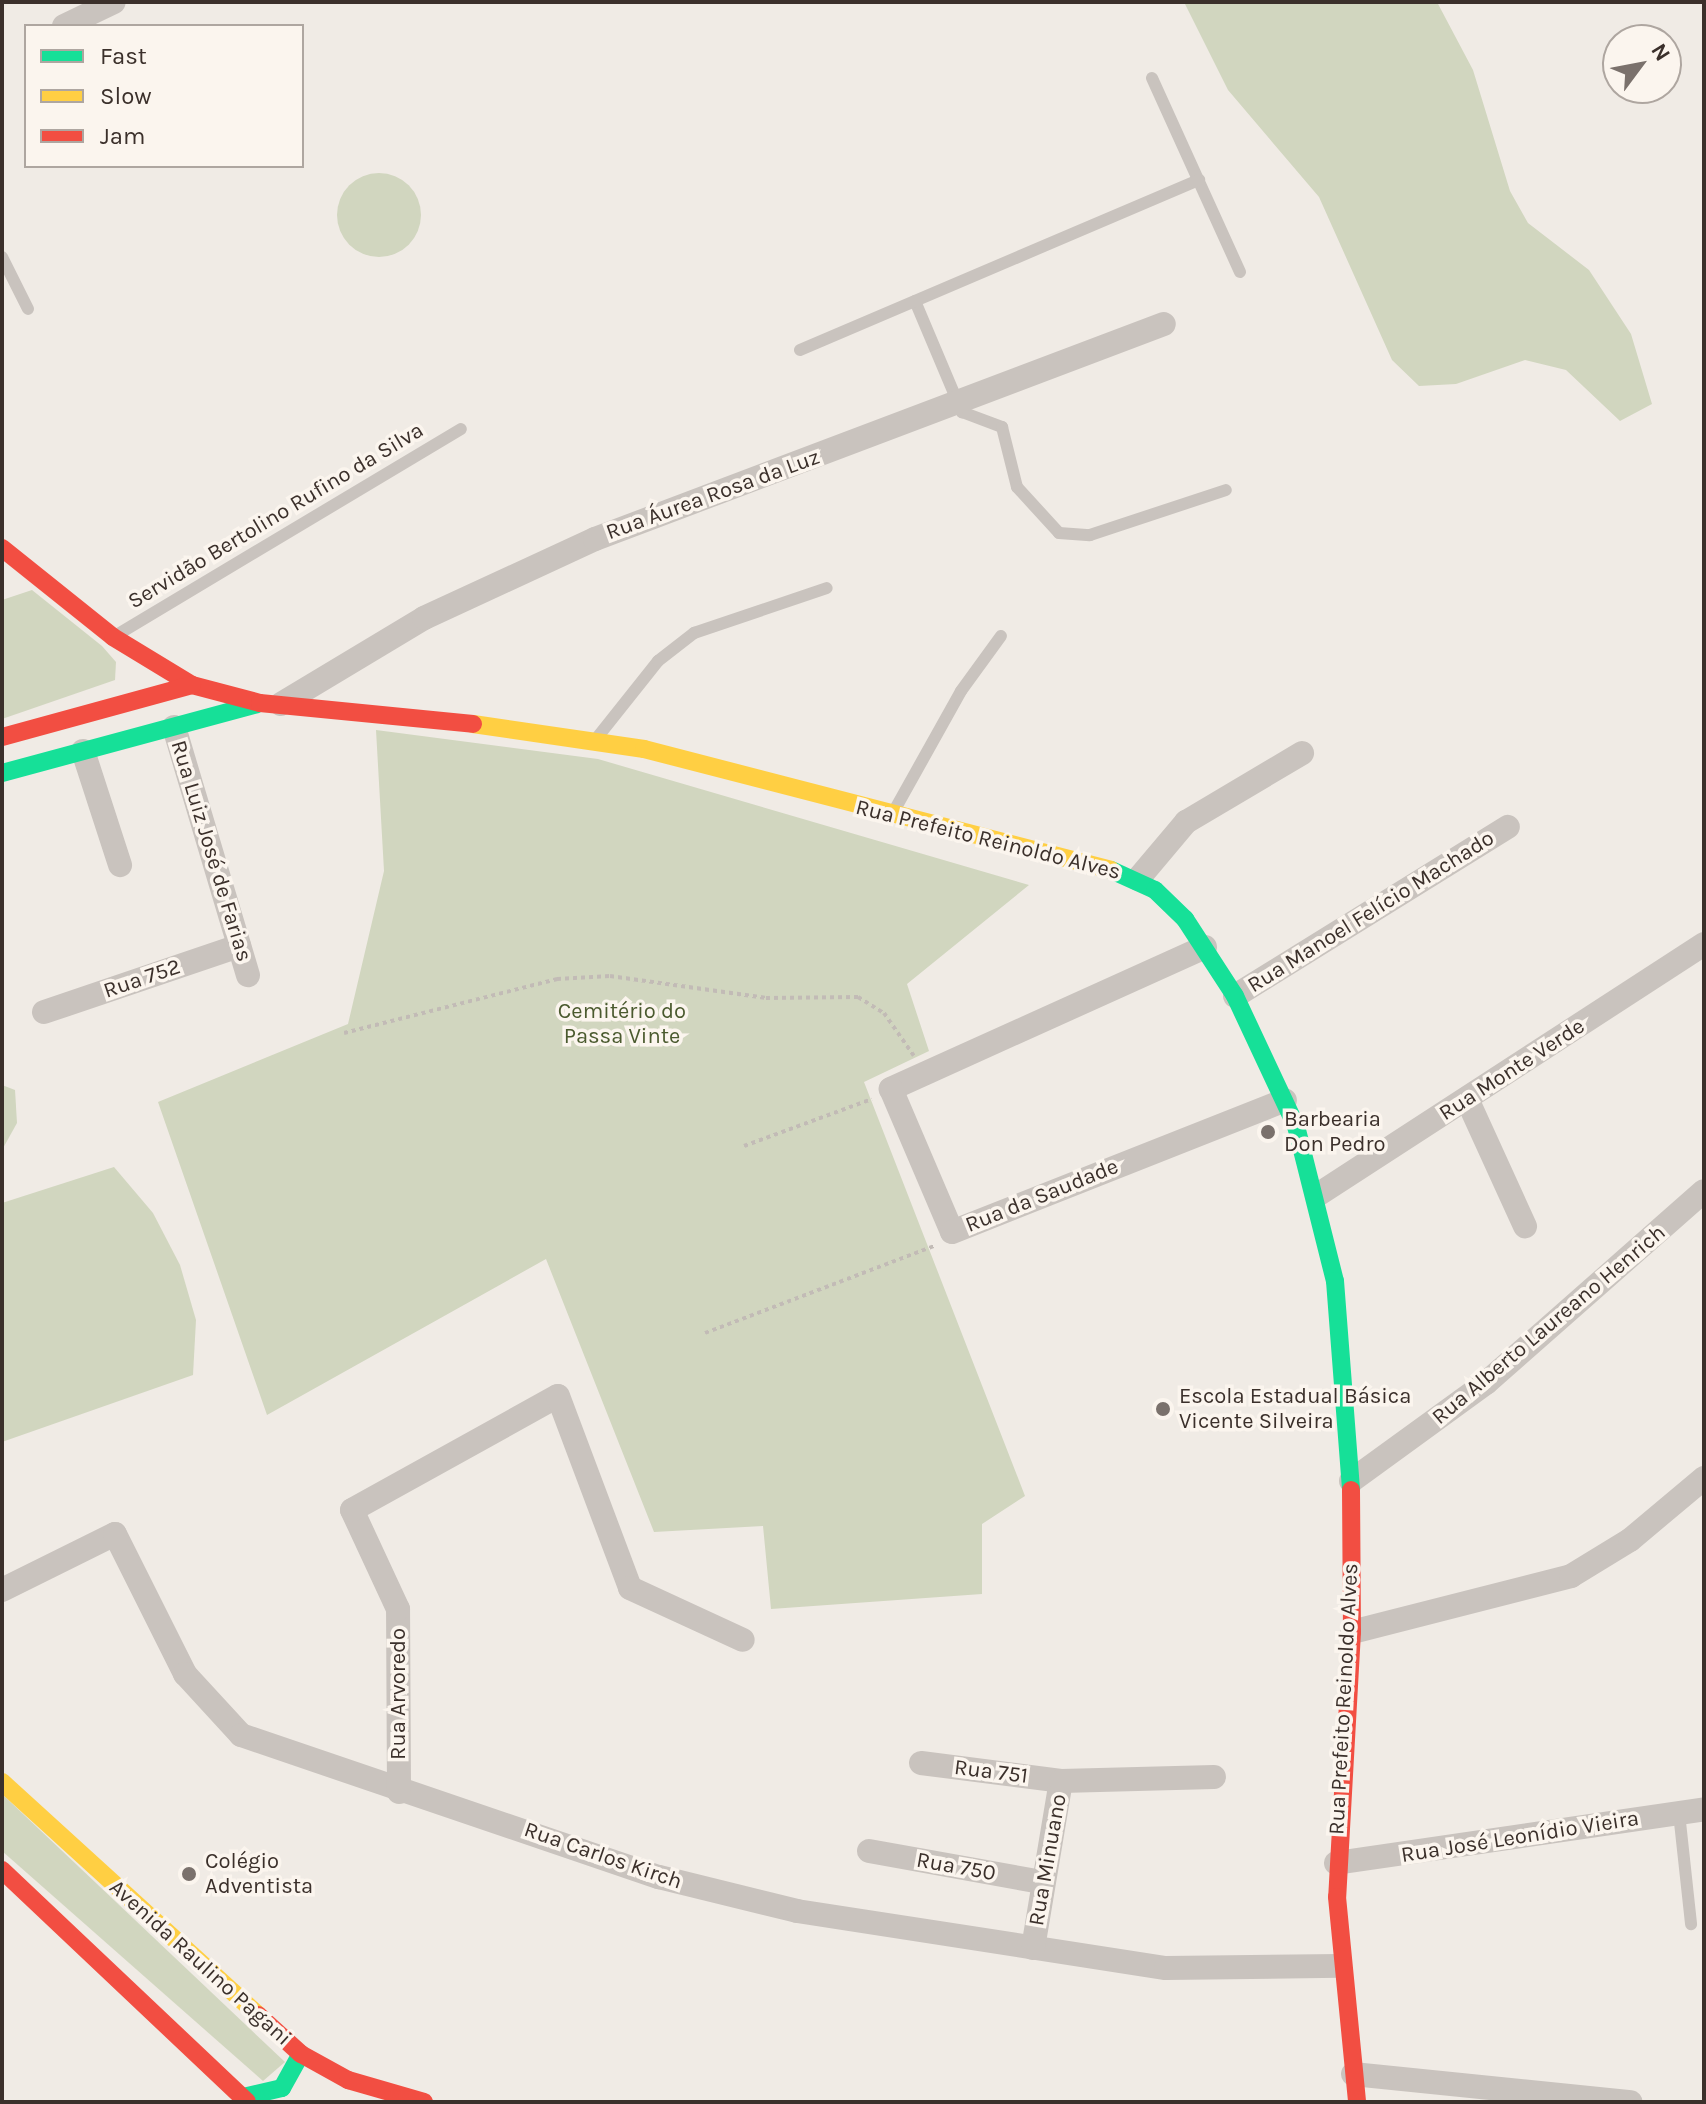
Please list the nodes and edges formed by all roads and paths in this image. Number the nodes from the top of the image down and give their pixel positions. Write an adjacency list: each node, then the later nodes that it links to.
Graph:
1 (114, 2): 2 (street)
2 (68, 24)
3 (1152, 78): 4 (lane)
4 (1199, 180): 6 (lane); 7 (lane)
5 (2, 257): 8 (lane)
6 (1240, 272)
7 (915, 301): 10 (lane); 11 (lane)
8 (28, 309)
9 (1164, 324): 11 (street, Rua Áurea Rosa da Luz)
10 (800, 350)
11 (957, 404): 13 (lane); 19 (street, Rua Áurea Rosa da Luz)
12 (461, 429): 17 (lane, Servidão Bertolino Rufino da Silva)
13 (1226, 490)
14 (2, 548): 17 (main road)
15 (827, 588): 22 (lane)
16 (1001, 636): 26 (lane)
17 (113, 637): 18 (main road)
18 (192, 685): 19 (main road, Rua Prefeito Reinoldo Alves); 20 (main road); 21 (main road)
19 (271, 703): 20 (main road); 22 (main road, Rua Prefeito Reinoldo Alves)
20 (164, 729): 23 (main road); 31 (street, Rua Luiz José de Farias)
21 (2, 737)
22 (594, 741): 26 (main road, Rua Prefeito Reinoldo Alves)
23 (83, 751): 25 (main road); 28 (street)
24 (1302, 753): 29 (street)
25 (2, 773)
26 (890, 817): 29 (main road, Rua Prefeito Reinoldo Alves)
27 (1508, 827): 34 (street, Rua Manoel Felício Machado)
28 (120, 865)
29 (1138, 879): 32 (main road, Rua Prefeito Reinoldo Alves)
30 (1704, 944): 39 (street, Rua Monte Verde)
31 (239, 946): 33 (street, Rua Luiz José de Farias); 35 (street, Rua 752)
32 (1205, 947): 34 (main road, Rua Prefeito Reinoldo Alves); 37 (street)
33 (248, 975)
34 (1235, 996): 40 (main road, Rua Prefeito Reinoldo Alves)
35 (44, 1012)
36 (344, 1033): 37 (path)
37 (917, 1073): 38 (street)
38 (891, 1089): 41 (path); 45 (street, Rua da Saudade)
39 (1467, 1099): 43 (street, Rua Monte Verde); 44 (street)
40 (1285, 1100): 43 (main road, Rua Prefeito Reinoldo Alves); 45 (street, Rua da Saudade)
41 (744, 1146)
42 (1704, 1191): 48 (street, Rua Alberto Laureano Henrich)
43 (1319, 1194): 48 (main road, Rua Prefeito Reinoldo Alves)
44 (1525, 1226)
45 (952, 1232): 46 (path)
46 (705, 1333)
47 (1704, 1478): 50 (street)
48 (1351, 1481): 50 (main road, Rua Prefeito Reinoldo Alves)
49 (2, 1590): 56 (street, Rua Carlos Kirch)
50 (1352, 1632): 60 (main road, Rua Prefeito Reinoldo Alves)
51 (743, 1640): 56 (street, Rua Arvoredo)
52 (921, 1763): 54 (street, Rua 751)
53 (1214, 1777): 54 (street, Rua Minuano)
54 (1061, 1781): 62 (street, Rua Minuano)
55 (2, 1782): 66 (main road, Avenida Raulino Pagani)
56 (399, 1792): 64 (street, Rua Carlos Kirch)
57 (1704, 1809): 58 (street, Rua José Leonídio Vieira)
58 (1679, 1813): 60 (street, Rua José Leonídio Vieira); 63 (lane)
59 (869, 1851): 62 (street, Rua 750)
60 (1336, 1863): 65 (main road, Rua Prefeito Reinoldo Alves)
61 (2, 1870): 68 (main road)
62 (1042, 1882): 64 (street, Rua Minuano)
63 (1691, 1924)
64 (1033, 1948): 65 (street, Rua Carlos Kirch)
65 (1340, 1966): 67 (main road, Rua Prefeito Reinoldo Alves)
66 (301, 2054): 68 (main road); 69 (main road, Avenida Raulino Pagani)
67 (1353, 2074): 70 (main road, Rua Prefeito Reinoldo Alves); 71 (street)
68 (245, 2100)
69 (420, 2102)
70 (1357, 2102)
71 (1631, 2102)

